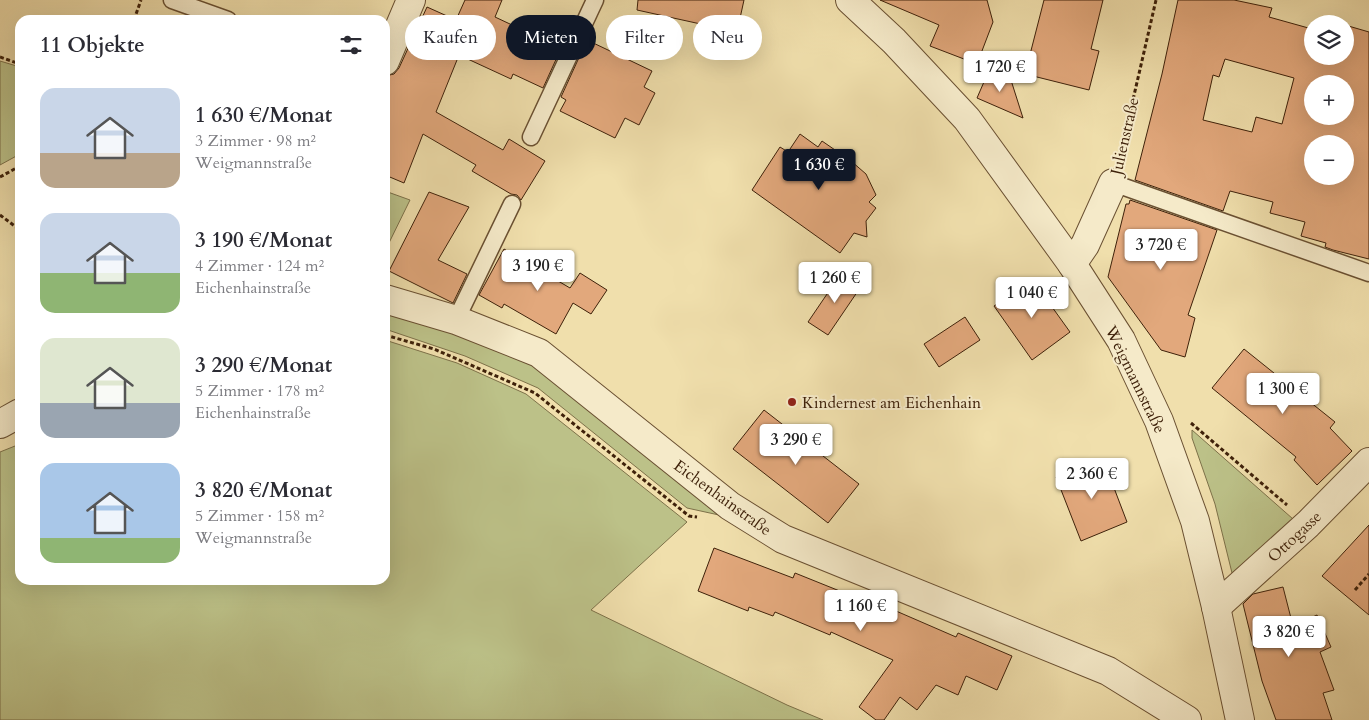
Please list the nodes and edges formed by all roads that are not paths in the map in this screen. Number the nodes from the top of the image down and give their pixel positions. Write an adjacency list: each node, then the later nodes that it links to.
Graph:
1 (172, 0): 5 (lane)
2 (411, 0): 6 (street)
3 (595, 0): 7 (lane)
4 (850, 0): 10 (street, Weigmannstraße)
5 (214, 15)
6 (390, 49)
7 (531, 137)
8 (1113, 183): 10 (street, Julienstraße); 11 (lane)
9 (512, 204): 13 (lane)
10 (1072, 264): 17 (street, Weigmannstraße)
11 (1369, 273)
12 (390, 300): 13 (street, Eichenhainstraße)
13 (456, 320): 18 (street, Eichenhainstraße)
14 (15, 416): 15 (street)
15 (0, 424)
16 (1369, 462): 17 (street, Ottogasse)
17 (1216, 607): 19 (street, Weigmannstraße)
18 (1187, 720)
19 (1240, 720)

